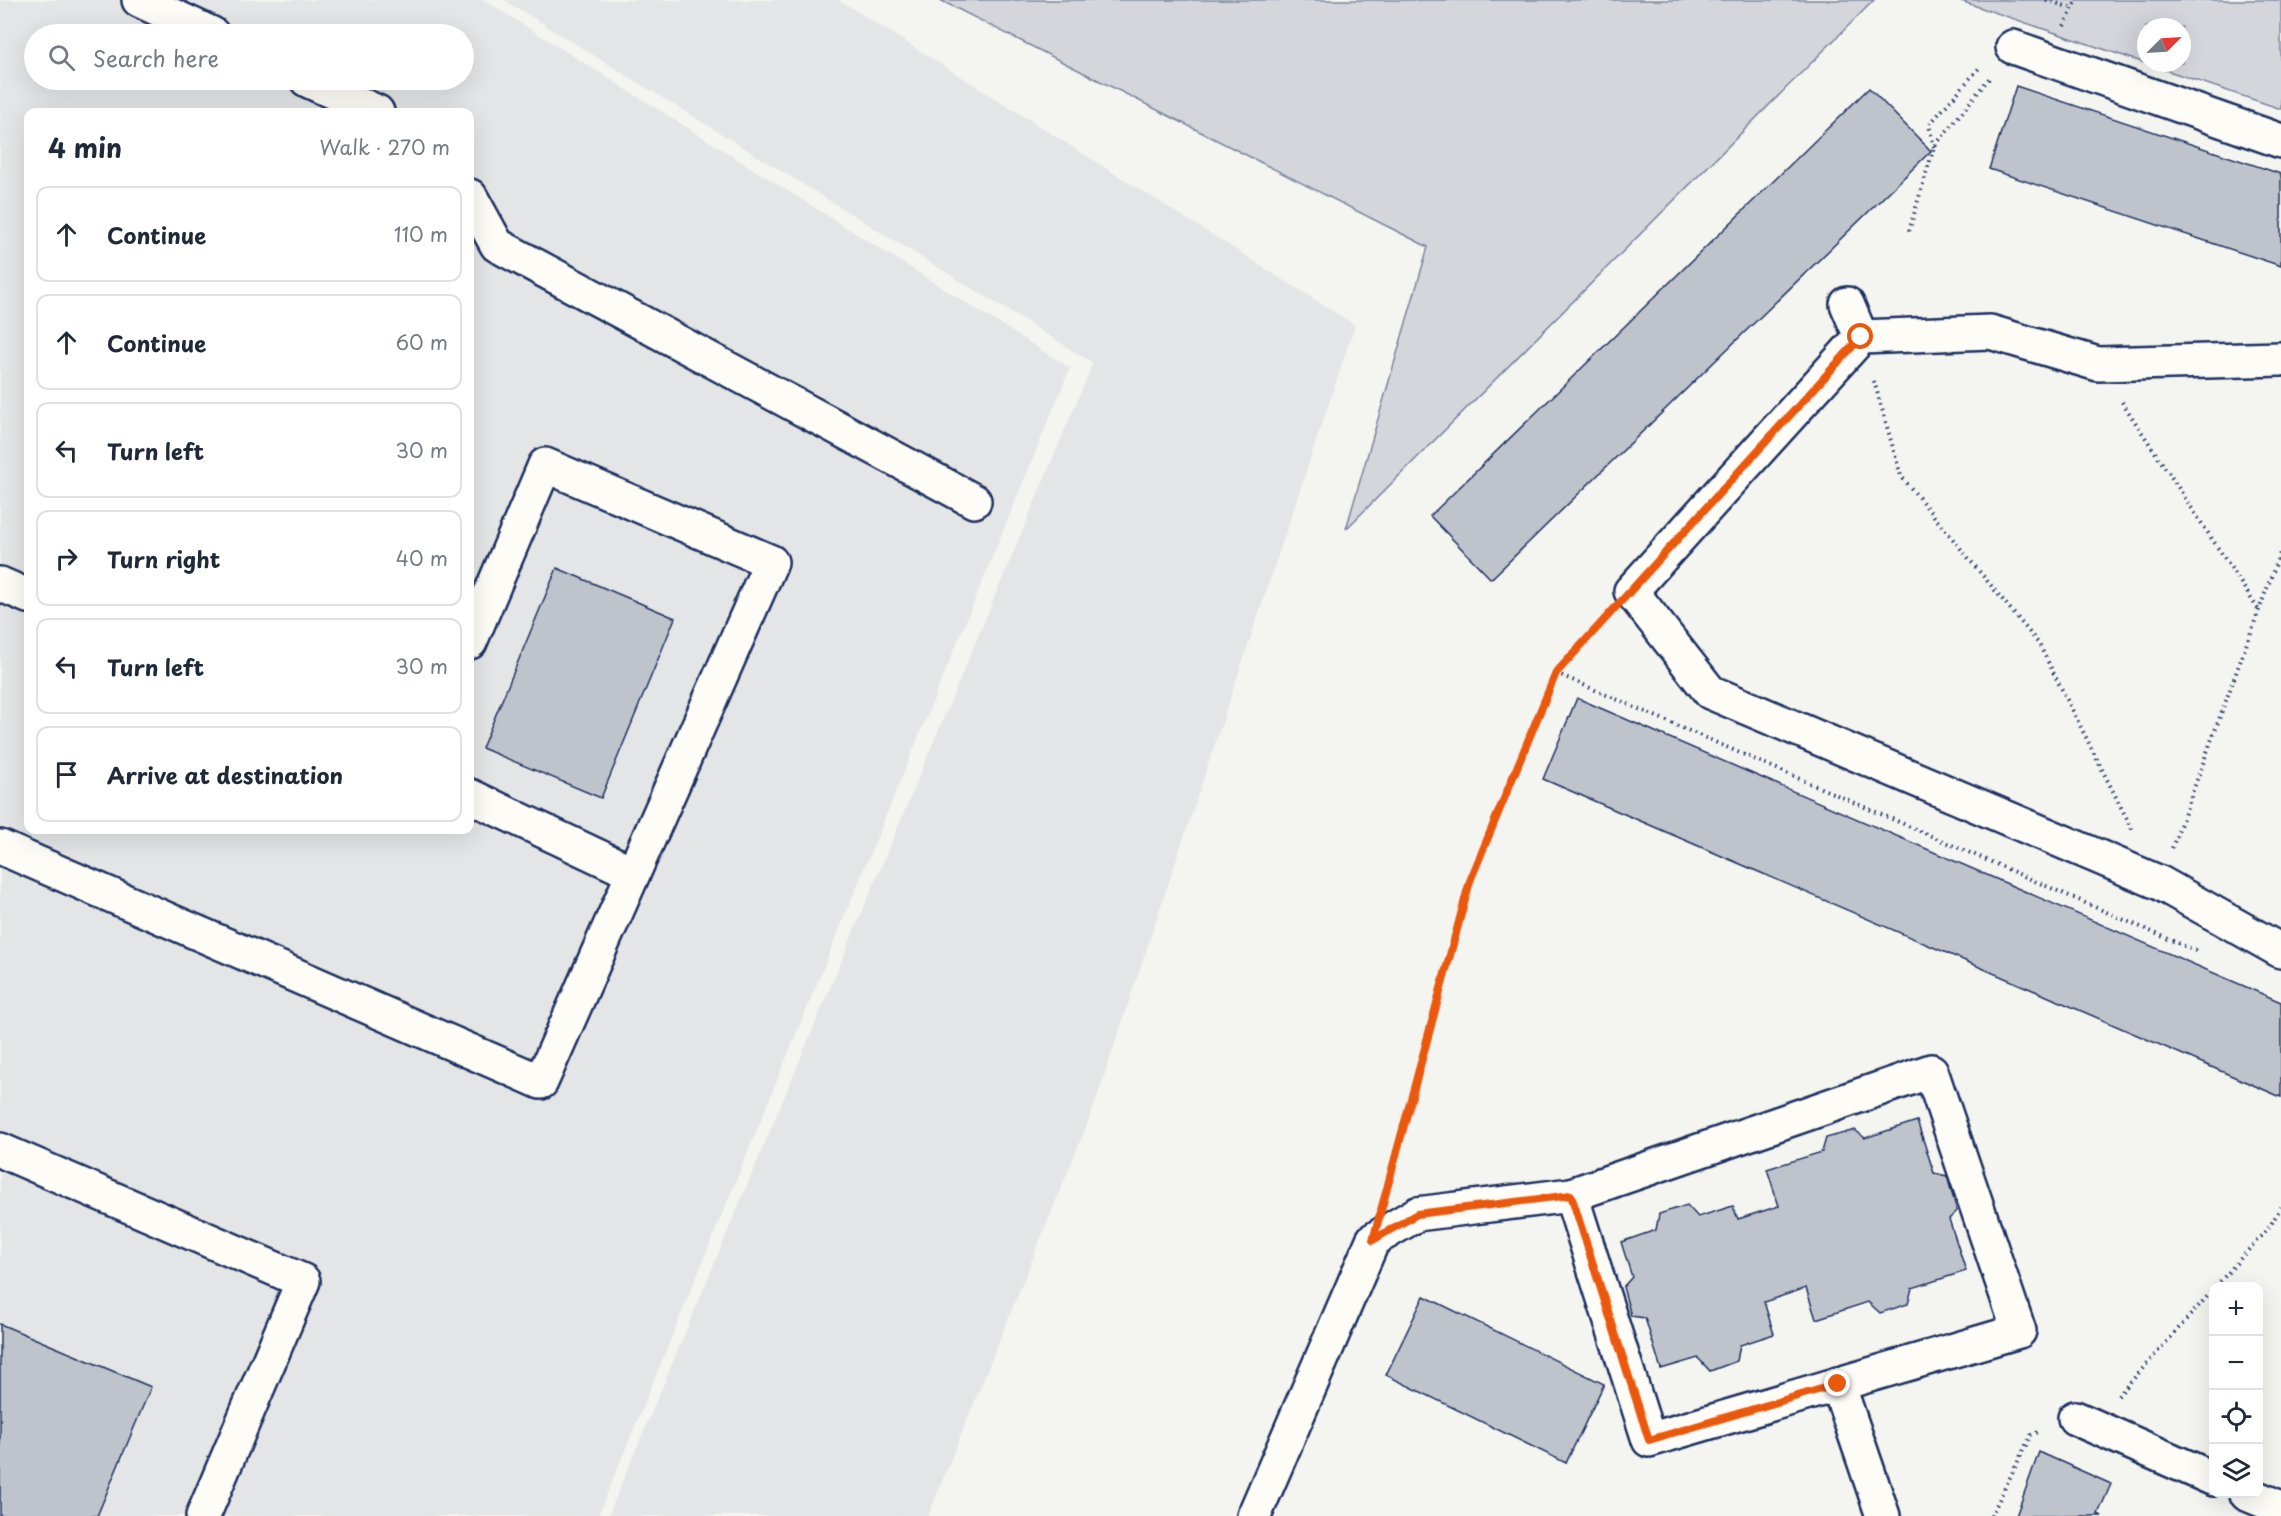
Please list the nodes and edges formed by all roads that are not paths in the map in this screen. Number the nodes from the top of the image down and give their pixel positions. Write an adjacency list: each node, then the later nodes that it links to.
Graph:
1 (139, 0): 2 (street)
2 (191, 24)
3 (2013, 47): 6 (street)
4 (329, 90): 5 (street)
5 (368, 108)
6 (2281, 141)
7 (474, 203): 11 (street)
8 (1847, 304): 9 (street)
9 (1861, 337): 10 (street); 18 (street)
10 (2281, 359)
11 (974, 501)
12 (0, 584): 13 (street)
13 (24, 594)
14 (474, 633): 17 (street)
15 (474, 798): 17 (street)
16 (0, 847): 17 (street)
17 (633, 873)
18 (2281, 951)
19 (0, 1150): 26 (street)
20 (1571, 1195): 21 (street); 21 (street); 27 (street)
21 (1838, 1384): 28 (street)
22 (2075, 1418): 23 (street)
23 (2209, 1477)
24 (2257, 1498): 25 (street)
25 (2281, 1508)
26 (203, 1516)
27 (1254, 1516)
28 (1883, 1516)

